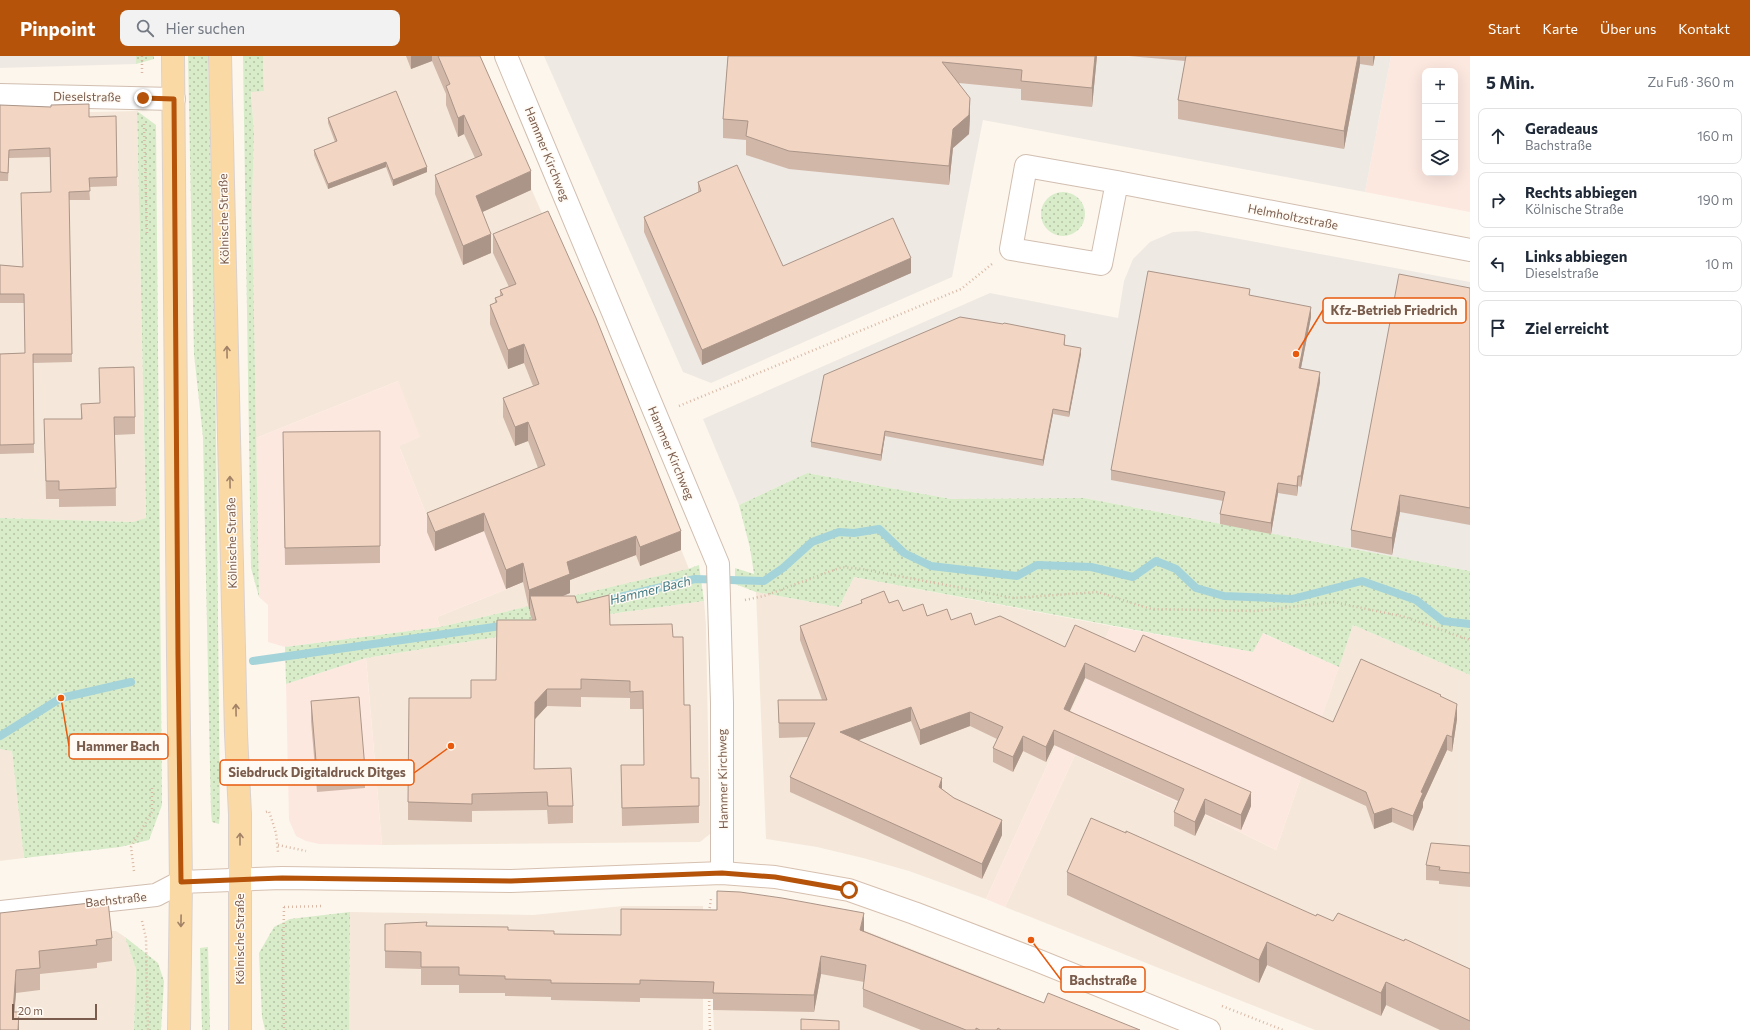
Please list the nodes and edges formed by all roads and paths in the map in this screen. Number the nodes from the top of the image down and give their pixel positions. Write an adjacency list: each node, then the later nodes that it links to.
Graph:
1 (142, 56): 6 (path)
2 (173, 56): 7 (main road)
3 (220, 56): 17 (main road, Kölnische Straße, one-way to 3)
4 (506, 56): 12 (street, Hammer Kirchweg)
5 (0, 95): 6 (street, Dieselstraße)
6 (143, 98): 7 (street, Dieselstraße); 9 (path)
7 (174, 99): 18 (main road)
8 (1117, 182): 10 (street); 10 (street, Helmholtzstraße); 11 (street, Helmholtzstraße)
9 (147, 241)
10 (1011, 249): 12 (path)
11 (1470, 250)
12 (655, 415): 13 (street, Hammer Kirchweg)
13 (719, 599): 14 (path); 16 (street, Hammer Kirchweg)
14 (1470, 640)
15 (152, 780): 19 (path)
16 (722, 873): 17 (street, Bachstraße); 23 (path); 29 (street, Bachstraße)
17 (240, 878): 18 (street, Bachstraße); 27 (main road, Kölnische Straße)
18 (181, 882): 19 (street, Bachstraße); 26 (main road, one-way to 26)
19 (137, 898): 22 (street, Bachstraße); 25 (path)
20 (331, 906): 21 (path)
21 (284, 907)
22 (0, 912)
23 (709, 920)
24 (709, 991): 28 (path)
25 (148, 1030)
26 (179, 1030)
27 (240, 1030)
28 (710, 1030)
29 (1209, 1030)

